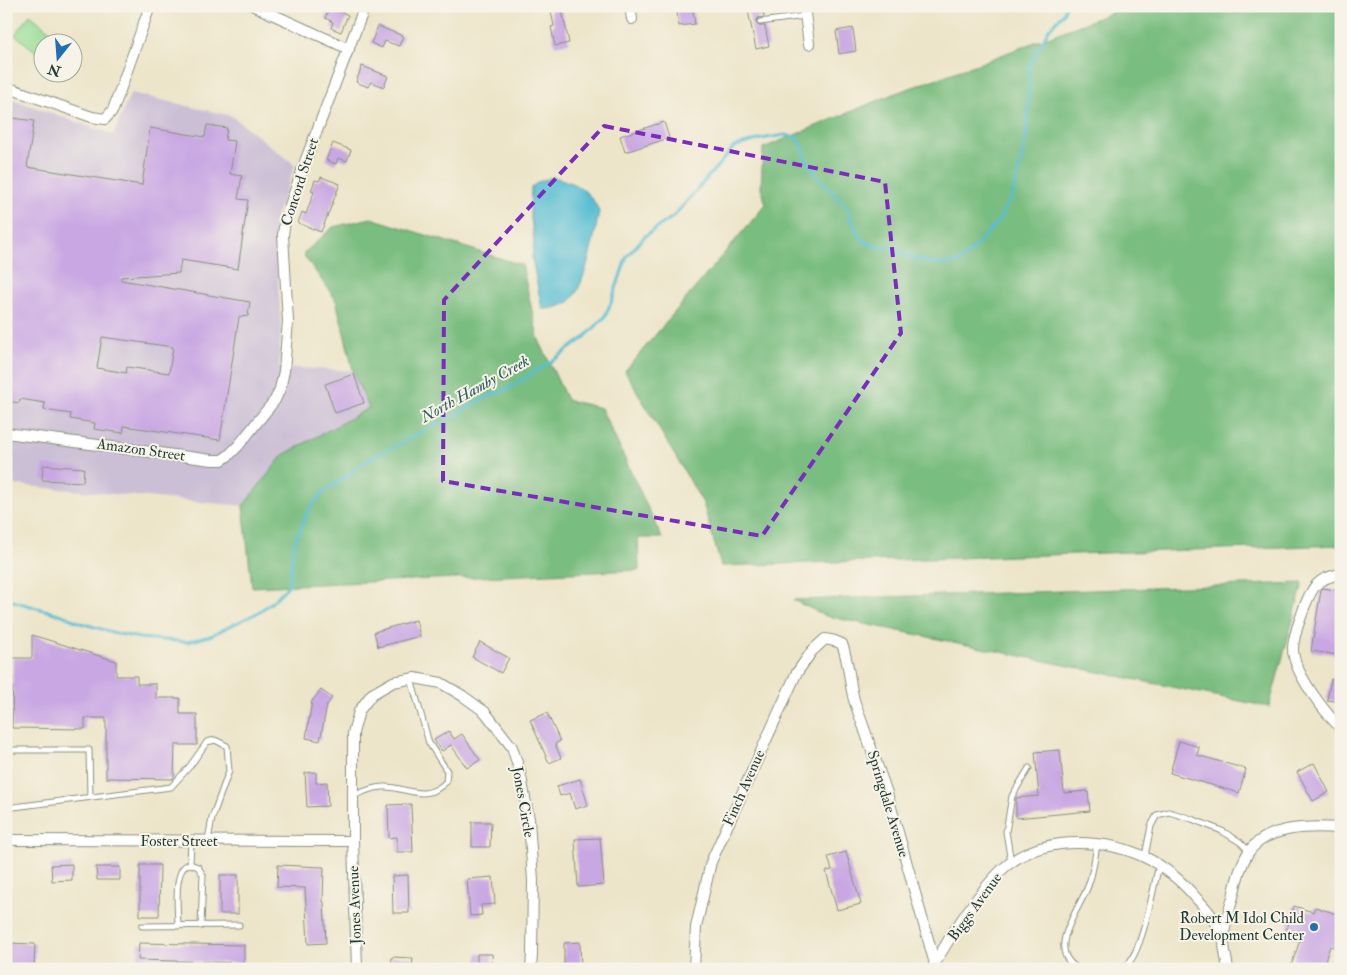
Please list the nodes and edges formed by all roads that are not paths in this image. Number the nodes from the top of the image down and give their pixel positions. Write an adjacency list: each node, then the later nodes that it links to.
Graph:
1 (150, 6): 10 (street)
2 (254, 6): 9 (street)
3 (365, 6): 9 (street, Concord Street)
4 (630, 6): 6 (street)
5 (804, 11): 7 (lane); 8 (street)
6 (632, 19)
7 (760, 22)
8 (809, 44)
9 (349, 49): 11 (street, Concord Street)
10 (6, 87)
11 (260, 420): 12 (street, Amazon Street)
12 (6, 433)
13 (1341, 574): 16 (street)
14 (842, 644): 38 (street, Springdale Avenue); 41 (street, Finch Avenue)
15 (411, 679): 19 (street, Jones Circle); 19 (lane); 40 (street, Jones Circle)
16 (1341, 728)
17 (6, 750): 20 (lane)
18 (1029, 768): 30 (lane)
19 (352, 796): 26 (street, Jones Circle)
20 (90, 797): 21 (lane); 25 (lane)
21 (6, 808)
22 (1341, 828): 28 (street)
23 (6, 840): 24 (street, Foster Street)
24 (191, 841): 25 (street, Foster Street); 31 (lane)
25 (208, 841): 26 (street, Foster Street)
26 (353, 841): 39 (street, Jones Avenue)
27 (1097, 844): 29 (street, Biggs Avenue); 30 (street, Biggs Avenue); 42 (lane)
28 (1249, 851): 29 (lane); 37 (street)
29 (1145, 856): 32 (street, Biggs Avenue)
30 (1011, 862): 38 (street, Biggs Avenue)
31 (190, 864): 35 (lane); 36 (lane)
32 (1159, 864): 37 (street, Biggs Avenue); 43 (lane)
33 (239, 925): 36 (lane)
34 (142, 926): 35 (lane)
35 (178, 926): 36 (lane)
36 (201, 926)
37 (1224, 940): 44 (street)
38 (934, 967)
39 (357, 969)
40 (531, 969)
41 (694, 969)
42 (1079, 969)
43 (1123, 969)
44 (1228, 969)

